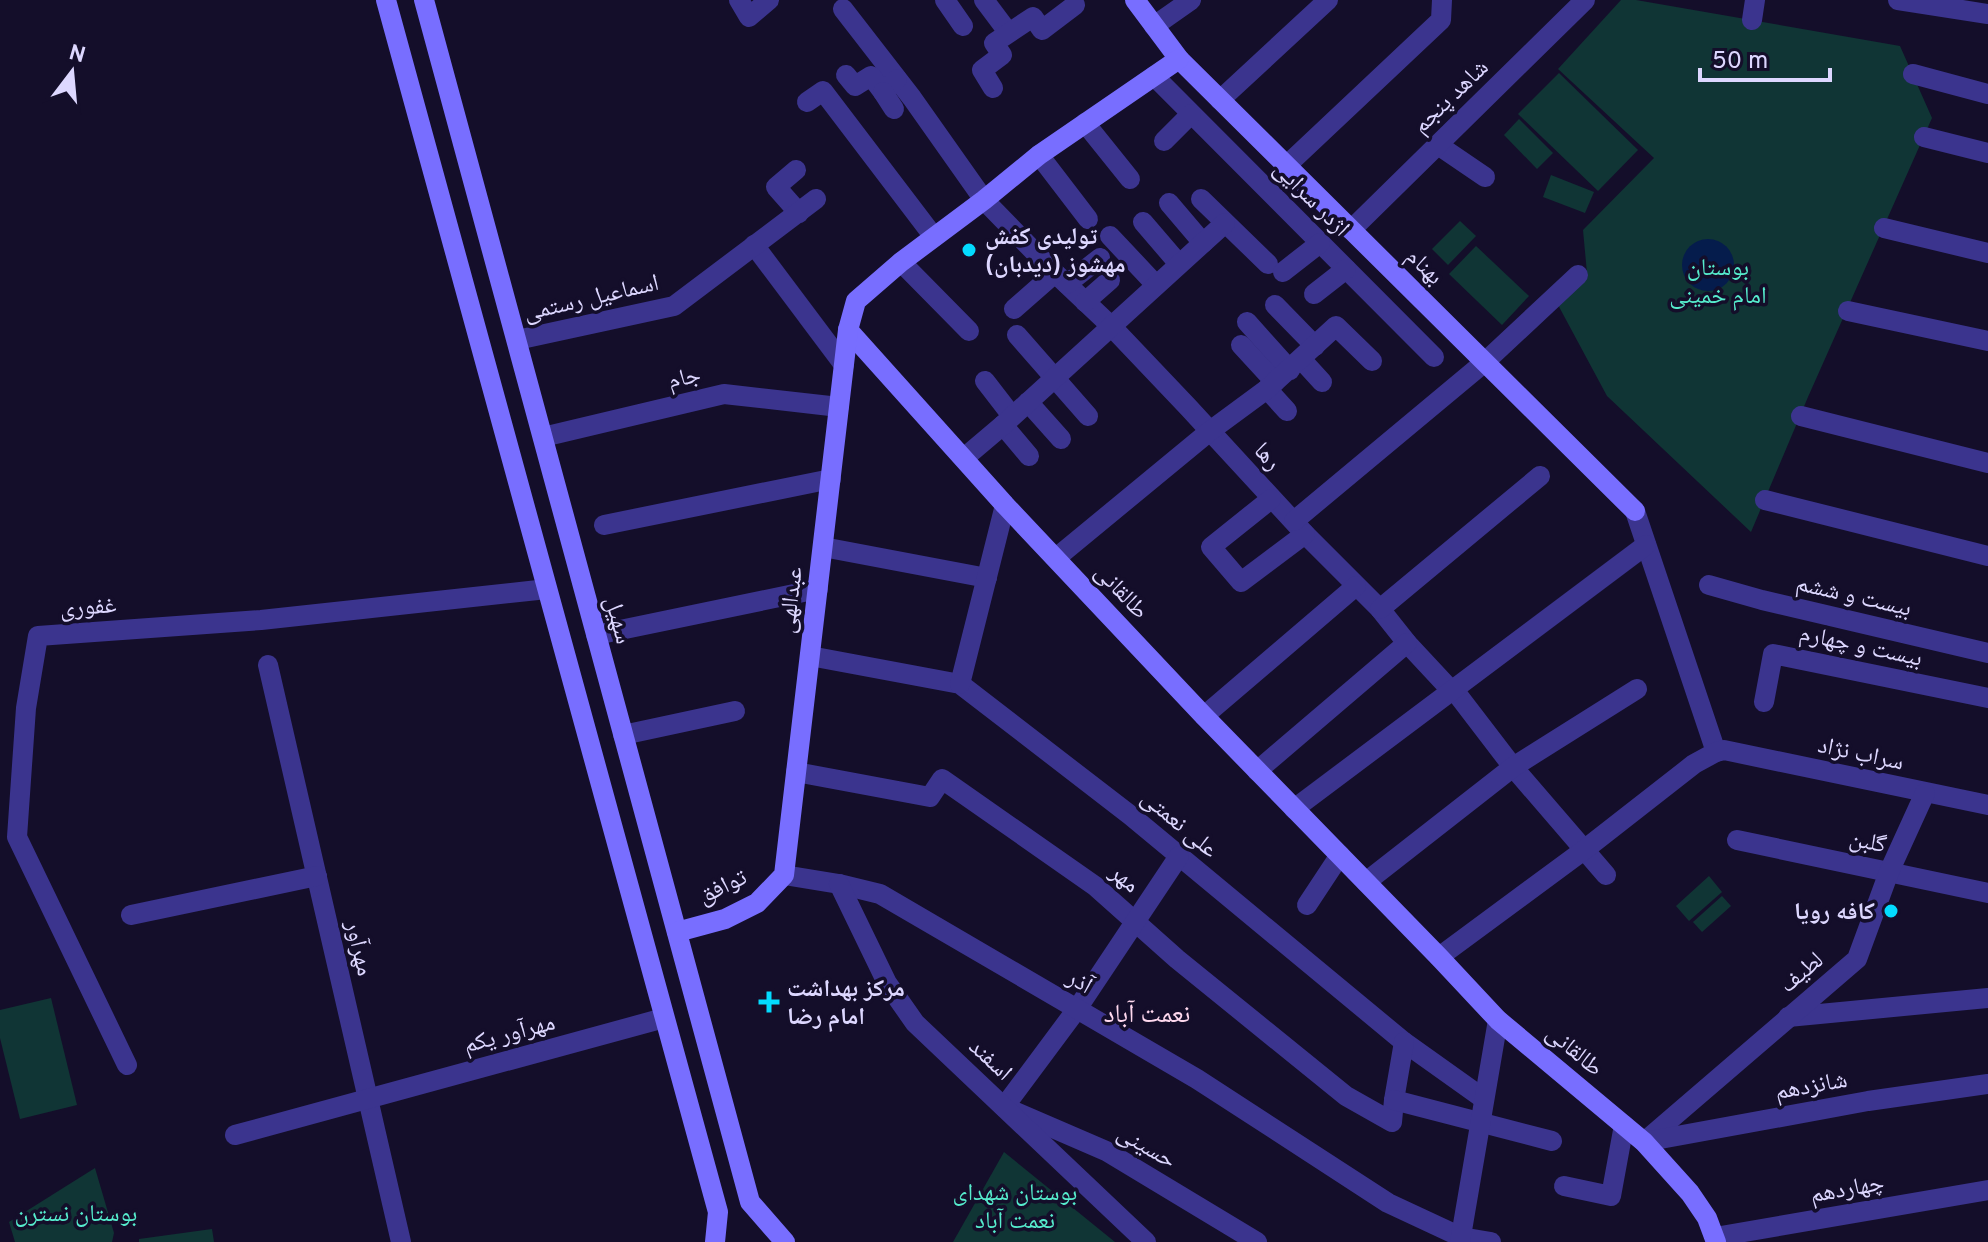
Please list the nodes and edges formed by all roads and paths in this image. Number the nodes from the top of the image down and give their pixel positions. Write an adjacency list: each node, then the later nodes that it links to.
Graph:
1 (386, 0): 110 (street)
2 (424, 0): 73 (street, سهیل)
3 (769, 0): 13 (street)
4 (945, 0): 16 (street)
5 (984, 0): 18 (street)
6 (1135, 0): 17 (street)
7 (1191, 0): 17 (street)
8 (1328, 0): 26 (street)
9 (1442, 0): 35 (street)
10 (1585, 0): 32 (street, شاهد پنجم)
11 (1898, 0): 15 (street)
12 (1075, 5): 18 (street)
13 (744, 8)
14 (843, 9): 24 (street, رها)
15 (1988, 14)
16 (963, 26)
17 (1154, 26): 19 (street)
18 (1008, 32): 23 (street)
19 (1179, 59): 22 (street); 26 (street, بهنام)
20 (1913, 74): 25 (street)
21 (846, 75): 24 (street)
22 (1154, 76): 28 (street, اژدر سرایی); 29 (street)
23 (993, 88)
24 (897, 94): 41 (street, رها)
25 (1988, 94)
26 (1220, 100): 35 (street, بهنام)
27 (807, 102): 50 (street)
28 (1191, 114): 31 (street); 52 (street, اژدر سرایی)
29 (1085, 123): 34 (street); 38 (street)
30 (1924, 137): 33 (street)
31 (1164, 141)
32 (1438, 145): 37 (street); 48 (street, شاهد پنجم)
33 (1988, 153)
34 (1039, 155): 41 (street); 44 (street)
35 (1286, 166): 48 (street, بهنام)
36 (796, 170): 43 (street)
37 (1485, 177)
38 (1130, 179)
39 (816, 199): 43 (street, اسماعیل رستمی)
40 (1201, 199): 46 (street)
41 (984, 200): 50 (street); 60 (street, رها)
42 (1169, 203): 51 (street)
43 (799, 213): 53 (street, اسماعیل رستمی)
44 (1088, 219)
45 (1143, 222): 57 (street)
46 (1225, 223): 51 (street); 52 (street)
47 (1884, 228): 54 (street)
48 (1351, 230): 78 (street, بهنام)
49 (1110, 236): 62 (street)
50 (934, 237): 56 (street)
51 (1203, 243): 57 (street)
52 (1320, 243): 58 (street, اژدر سرایی)
53 (754, 245): 73 (street, اسماعیل رستمی); 79 (street)
54 (1988, 253)
55 (1100, 258): 60 (street)
56 (901, 262): 70 (street); 71 (street)
57 (1179, 264): 62 (street)
58 (1346, 269): 63 (street); 76 (street, اژدر سرایی)
59 (1578, 275): 78 (street)
60 (1061, 279): 64 (street, رها); 66 (street)
61 (1110, 280): 64 (street)
62 (1156, 285): 69 (street)
63 (1314, 294)
64 (1085, 302): 69 (street, رها)
65 (1275, 305): 80 (street)
66 (1014, 309)
67 (1848, 311): 74 (street)
68 (1247, 322): 80 (street)
69 (1111, 326): 81 (street); 90 (street, رها)
70 (848, 330): 79 (street, عبدالهی); 94 (street, طالقانی)
71 (969, 331)
72 (1017, 335): 81 (street)
73 (517, 340): 91 (street, سهیل)
74 (1988, 341)
75 (1241, 345): 80 (street)
76 (1434, 357)
77 (1372, 361): 80 (street)
78 (1486, 361): 102 (street); 103 (street, بهنام)
79 (844, 365): 85 (street, عبدالهی)
80 (1290, 369): 83 (street); 86 (street); 90 (street)
81 (1054, 378): 84 (street); 87 (street)
82 (985, 381): 89 (street)
83 (1322, 382)
84 (1028, 402): 89 (street); 92 (street)
85 (839, 407): 91 (street, جام); 97 (street, عبدالهی)
86 (1287, 411)
87 (1088, 416)
88 (1801, 416): 95 (street)
89 (1008, 420): 93 (street); 94 (street)
90 (1210, 431): 98 (street, رها); 106 (street)
91 (543, 437): 113 (street, سهیل)
92 (1061, 439)
93 (1029, 456)
94 (964, 458): 100 (street, طالقانی)
95 (1988, 463)
96 (1540, 476): 112 (street)
97 (831, 479): 101 (street); 104 (street, عبدالهی)
98 (1271, 499): 102 (street, رها); 102 (street)
99 (1765, 500): 105 (street)
100 (1005, 505): 106 (street, طالقانی); 107 (street)
101 (604, 525)
102 (1299, 528): 109 (street, رها)
103 (1646, 545): 120 (street); 126 (street)
104 (823, 547): 107 (street); 111 (street, عبدالهی)
105 (1988, 556)
106 (1056, 558): 124 (street, طالقانی)
107 (987, 578): 118 (street)
108 (1709, 585): 115 (street, بیست و ششم)
109 (1356, 586): 112 (street, رها); 124 (street)
110 (547, 589): 152 (street); 155 (street, غفوری)
111 (818, 589): 113 (street); 116 (street, عبدالهی)
112 (1380, 609): 114 (street, رها)
113 (596, 635): 125 (street, سهیل)
114 (1407, 643): 120 (street, رها); 128 (street)
115 (1988, 653)
116 (810, 656): 118 (street, علی نعمتی); 129 (street, عبدالهی)
117 (268, 665): 140 (street, مهرآور)
118 (960, 684): 136 (street, علی نعمتی)
119 (1637, 689): 127 (street)
120 (1454, 690): 127 (street, رها); 132 (street)
121 (1988, 698): 122 (street, بیست و چهارم)
122 (1764, 702)
123 (735, 711): 125 (street)
124 (1204, 716): 128 (street, طالقانی)
125 (623, 735): 147 (street, سهیل)
126 (1720, 751): 130 (street, سراب نژاد); 134 (street)
127 (1513, 767): 134 (street, رها); 141 (street)
128 (1257, 771): 132 (street, طالقانی)
129 (796, 772): 138 (street, عبدالهی); 146 (street, مهر)
130 (1925, 793): 131 (street, سراب نژاد); 137 (street, لطیف)
131 (1988, 805)
132 (1294, 809): 135 (street, طالقانی)
133 (1737, 840): 137 (street, گلبن)
134 (1584, 850): 139 (street, رها); 148 (street)
135 (1340, 855): 141 (street, طالقانی); 144 (street)
136 (1179, 856): 146 (street); 154 (street, علی نعمتی)
137 (1889, 872): 143 (street, گلبن); 151 (street, لطیف)
138 (784, 875): 142 (street, آذر); 147 (street, توافق)
139 (1606, 875)
140 (317, 876): 145 (street); 157 (street, مهرآور)
141 (1366, 882): 148 (street, طالقانی)
142 (839, 884): 150 (street, آذر); 160 (street, اسفند)
143 (1988, 893)
144 (1307, 905)
145 (131, 915)
146 (1136, 922): 150 (street); 159 (street, مهر)
147 (677, 932): 172 (street, سهیل)
148 (1439, 957): 153 (street, طالقانی)
149 (1988, 998): 151 (street)
150 (1077, 1009): 160 (street); 168 (street, آذر)
151 (1788, 1017): 165 (street, لطیف)
152 (664, 1018): 157 (street, مهرآور یکم); 171 (street)
153 (1498, 1020): 158 (street); 162 (street, طالقانی)
154 (1404, 1042): 158 (street, علی نعمتی); 159 (street)
155 (127, 1065)
156 (1988, 1084): 165 (street, شانزدهم)
157 (368, 1098): 163 (street, مهرآور یکم); 170 (street, مهرآور)
158 (1484, 1099): 161 (street)
159 (1394, 1100): 161 (street)
160 (1004, 1107): 173 (street, اسفند); 174 (street, حسینی)
161 (1480, 1122): 164 (street); 168 (street)
162 (1624, 1125): 165 (street, طالقانی); 166 (street)
163 (235, 1135)
164 (1552, 1141)
165 (1644, 1142): 169 (street, طالقانی)
166 (1564, 1186)
167 (1988, 1190): 169 (street, چهاردهم)
168 (1460, 1239): 175 (street, آذر)
169 (1716, 1239)
170 (401, 1242)
171 (715, 1242)
172 (785, 1242)
173 (1146, 1242)
174 (1257, 1242)
175 (1491, 1242)

